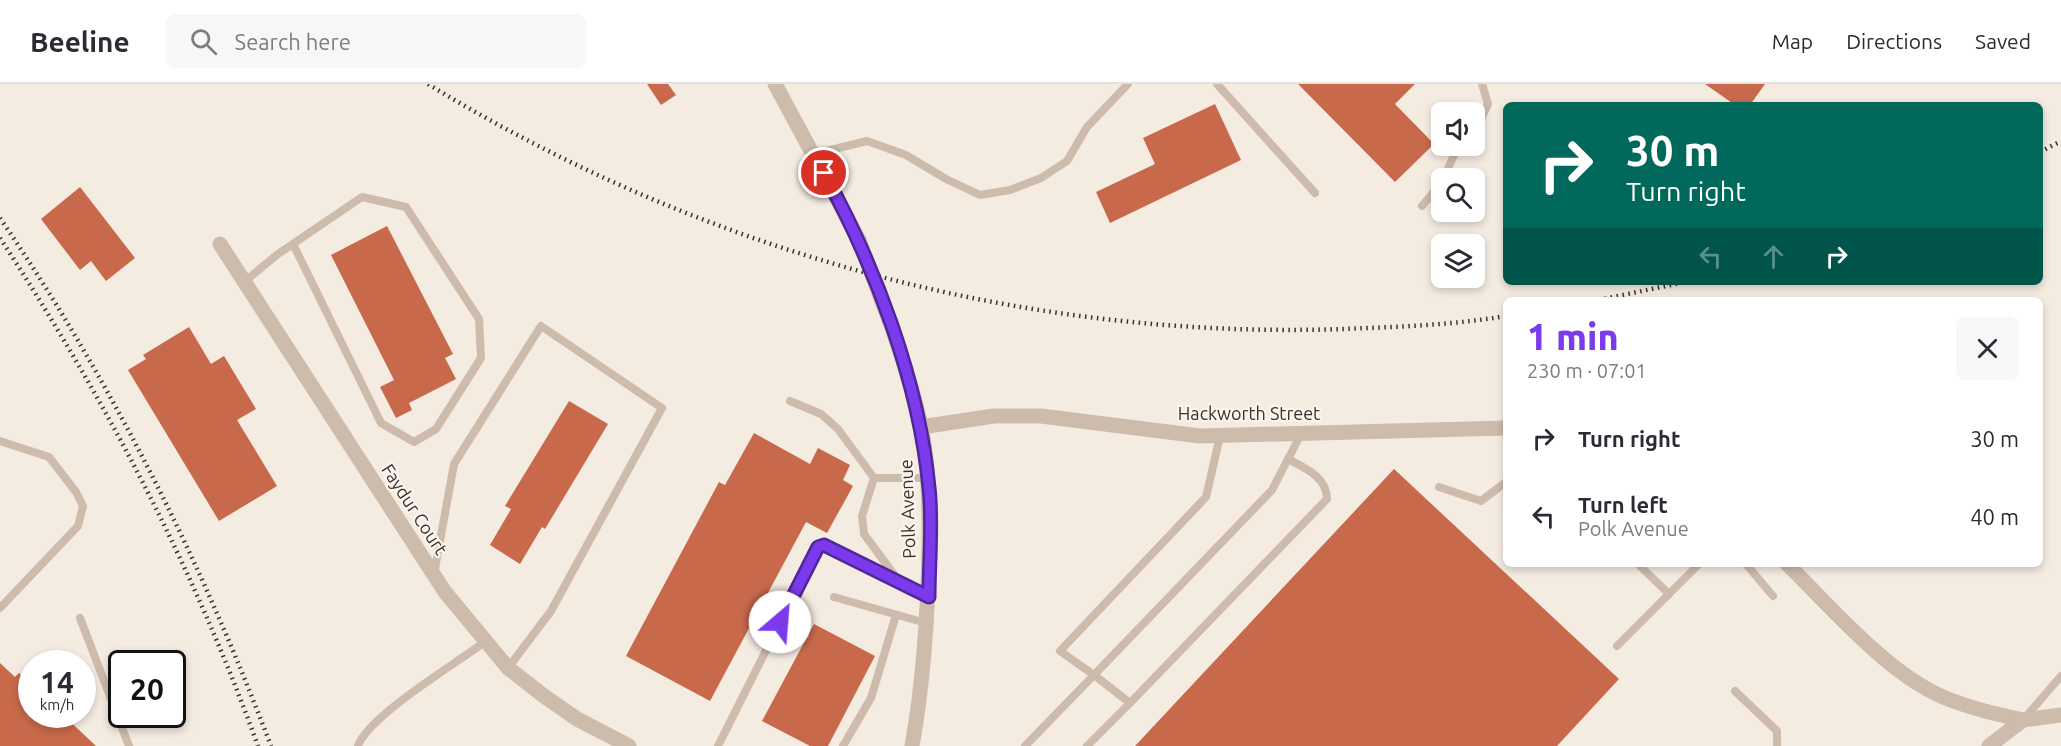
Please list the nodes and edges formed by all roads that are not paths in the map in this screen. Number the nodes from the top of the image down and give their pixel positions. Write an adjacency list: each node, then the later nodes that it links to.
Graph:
1 (775, 84): 6 (street, Polk Avenue)
2 (1128, 84): 6 (lane)
3 (1217, 84): 7 (lane)
4 (1482, 84): 5 (lane)
5 (1485, 110)
6 (814, 154): 14 (street, Polk Avenue, bridge)
7 (1315, 193)
8 (1431, 195): 9 (lane)
9 (1422, 206)
10 (220, 244): 12 (street, Faydur Court)
11 (293, 244): 11 (lane); 12 (lane)
12 (244, 282): 28 (street, Faydur Court)
13 (790, 401): 20 (lane)
14 (921, 427): 17 (street, Hackworth Street); 21 (street, Polk Avenue)
15 (1503, 429): 16 (street, Hackworth Street)
16 (1301, 434): 17 (street, Hackworth Street); 19 (lane)
17 (1220, 436): 41 (lane)
18 (0, 441): 34 (lane)
19 (1288, 459): 41 (lane); 44 (lane)
20 (874, 478): 21 (lane); 29 (lane)
21 (928, 478): 33 (street, Polk Avenue)
22 (1503, 484): 23 (lane)
23 (1439, 487)
24 (1641, 567): 30 (lane)
25 (1696, 567): 30 (lane)
26 (1749, 567): 31 (lane)
27 (1790, 567): 46 (street)
28 (434, 574): 38 (street, Faydur Court); 40 (lane)
29 (900, 583): 33 (lane); 50 (lane)
30 (1669, 594): 39 (lane)
31 (1773, 596)
32 (834, 597): 35 (lane)
33 (929, 597): 37 (street, Polk Avenue)
34 (0, 608)
35 (896, 615): 37 (lane); 51 (lane)
36 (80, 618): 47 (lane)
37 (926, 623): 52 (street, Polk Avenue)
38 (486, 641): 40 (street, Faydur Court); 48 (lane)
39 (1617, 646)
40 (508, 668): 49 (street, Faydur Court)
41 (1094, 675): 44 (lane); 53 (lane)
42 (2061, 676): 46 (lane)
43 (1735, 691): 55 (lane)
44 (1130, 703): 54 (lane)
45 (2061, 715): 46 (street)
46 (2023, 720): 56 (street)
47 (129, 746)
48 (358, 746)
49 (629, 746)
50 (718, 746)
51 (843, 746)
52 (912, 746)
53 (1024, 746)
54 (1088, 746)
55 (1777, 746)
56 (1989, 746)

